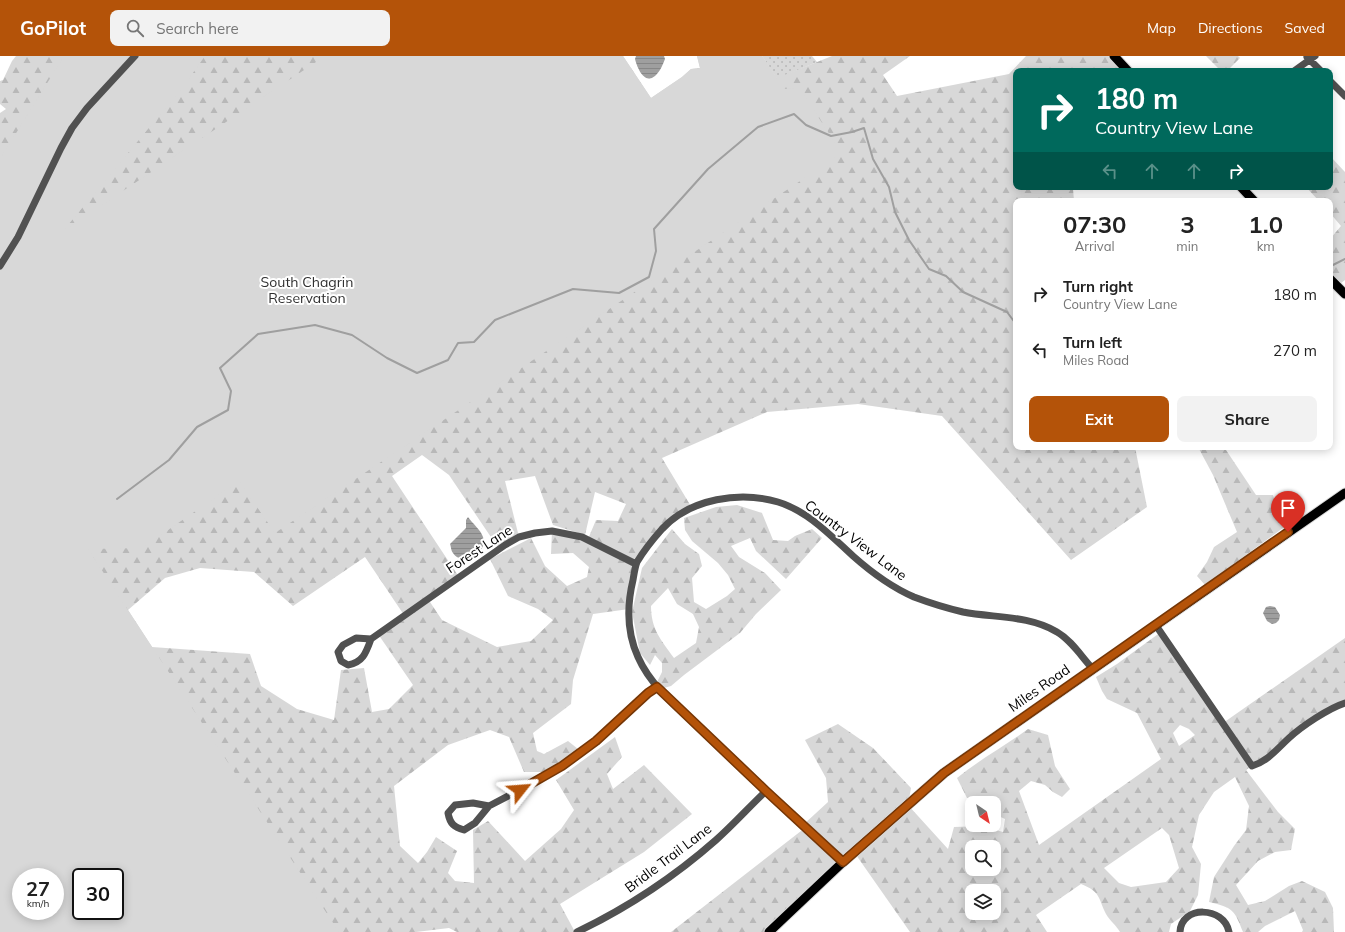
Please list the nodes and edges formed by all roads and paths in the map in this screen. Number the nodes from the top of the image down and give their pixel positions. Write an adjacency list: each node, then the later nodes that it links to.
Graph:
1 (135, 56): 11 (street)
2 (1114, 56): 4 (main road)
3 (1311, 57): 5 (street); 6 (street)
4 (1125, 68)
5 (1298, 68)
6 (1319, 68)
7 (1333, 83): 8 (street)
8 (1345, 96)
9 (1244, 190): 10 (main road)
10 (1251, 198)
11 (0, 266)
12 (1333, 282): 13 (main road)
13 (1345, 294)
14 (1345, 492): 16 (main road, Miles Road)
15 (636, 564): 17 (street, Forest Lane); 18 (street, Country View Lane); 19 (street, Country View Lane)
16 (1155, 624): 18 (main road, Miles Road); 20 (street)
17 (371, 639): 17 (street, Forest Lane)
18 (1092, 668): 23 (main road, Miles Road)
19 (657, 687): 21 (street, Country View Lane); 22 (street)
20 (1345, 703)
21 (766, 791): 23 (street, Country View Lane); 24 (street, Bridle Trail Lane)
22 (489, 806): 22 (street)
23 (843, 862): 25 (main road, Miles Road)
24 (577, 932)
25 (769, 932)
26 (1180, 932): 27 (street)
27 (1229, 932)

